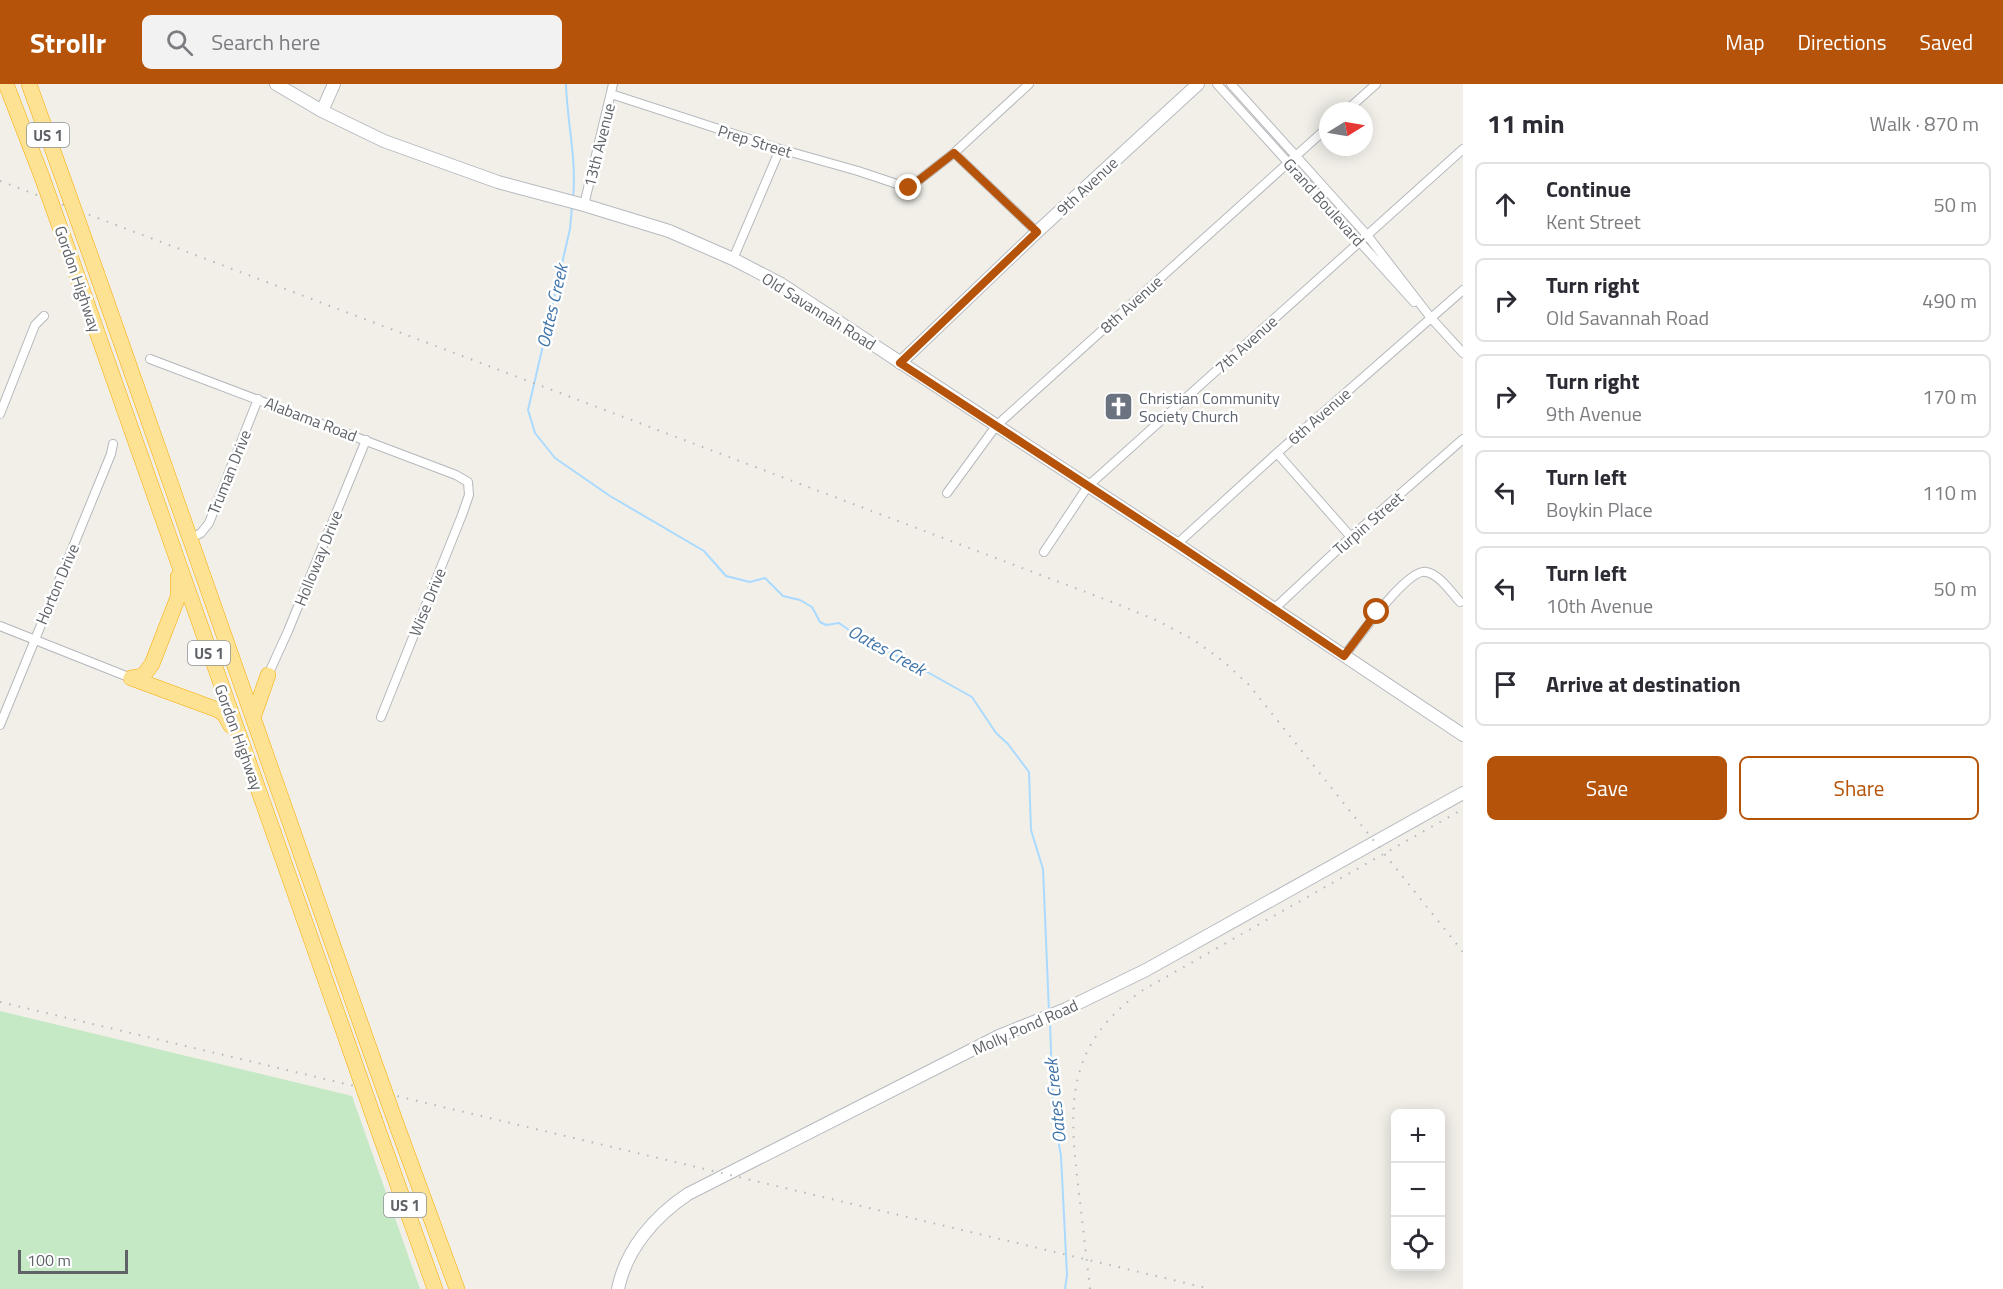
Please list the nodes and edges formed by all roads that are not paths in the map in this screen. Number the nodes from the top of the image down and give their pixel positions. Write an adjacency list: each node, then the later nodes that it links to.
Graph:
1 (6, 84): 44 (highway, Gordon Highway / US 1, bridge)
2 (29, 84): 41 (highway, Gordon Highway / US 1, bridge)
3 (276, 84): 13 (street, Old Savannah Road)
4 (334, 84): 13 (street)
5 (613, 84): 11 (street, 13th Avenue)
6 (1029, 84): 17 (street)
7 (1198, 84): 20 (street, 9th Avenue)
8 (1217, 84): 18 (street, Grand Boulevard)
9 (1230, 84): 18 (street, Grand Boulevard)
10 (1376, 84): 12 (street)
11 (611, 94): 16 (street, Prep Street); 19 (street, 13th Avenue)
12 (1356, 102)
13 (322, 111): 19 (street, Old Savannah Road)
14 (1319, 135): 18 (street, 8th Avenue)
15 (1463, 148): 21 (street, 7th Avenue)
16 (780, 149): 17 (street, Prep Street); 23 (street)
17 (954, 153): 20 (street)
18 (1292, 158): 21 (street, Grand Boulevard); 22 (street, Grand Boulevard); 32 (street, 8th Avenue)
19 (575, 203): 23 (street, Old Savannah Road)
20 (1037, 232): 29 (street, 9th Avenue)
21 (1367, 235): 22 (street, 7th Avenue); 26 (street, Grand Boulevard)
22 (1360, 241): 26 (street, Grand Boulevard); 38 (street, 7th Avenue)
23 (733, 259): 29 (street, Old Savannah Road)
24 (1463, 290): 26 (street, 6th Avenue)
25 (44, 316): 31 (street)
26 (1431, 318): 27 (street, Grand Boulevard); 36 (street, 6th Avenue)
27 (1463, 353)
28 (150, 359): 30 (street, Alabama Road)
29 (900, 363): 32 (street, Old Savannah Road)
30 (258, 399): 34 (street, Alabama Road); 41 (street, Truman Drive)
31 (0, 414)
32 (996, 426): 38 (street, Old Savannah Road); 39 (street, 8th Avenue)
33 (1463, 439): 40 (street, Turpin Street)
34 (366, 440): 37 (street, Alabama Road); 51 (street, Holloway Drive)
35 (113, 444): 48 (street, Horton Drive)
36 (1277, 453): 40 (street); 42 (street, 6th Avenue)
37 (470, 485): 53 (street, Wise Drive)
38 (1088, 486): 42 (street, Old Savannah Road); 43 (street, 7th Avenue)
39 (946, 493)
40 (1352, 537): 46 (street, Turpin Street)
41 (191, 538): 50 (highway, Gordon Highway / US 1)
42 (1177, 544): 46 (street, Old Savannah Road)
43 (1044, 552)
44 (179, 565): 52 (highway); 57 (highway, Gordon Highway / US 1)
45 (1460, 602): 49 (street)
46 (1274, 609): 49 (street, Old Savannah Road)
47 (0, 626): 48 (street)
48 (33, 640): 52 (street); 55 (street, Horton Drive)
49 (1344, 656): 56 (street, Old Savannah Road)
50 (235, 670): 51 (highway); 54 (highway, Gordon Highway / US 1)
51 (268, 675): 54 (highway)
52 (131, 678): 57 (highway)
53 (381, 717)
54 (253, 718): 60 (highway, Gordon Highway / US 1, bridge)
55 (0, 725)
56 (1463, 735)
57 (240, 738): 59 (highway, Gordon Highway / US 1, bridge)
58 (1463, 793): 61 (street, Molly Pond Road)
59 (435, 1289)
60 (457, 1289)
61 (618, 1289)

